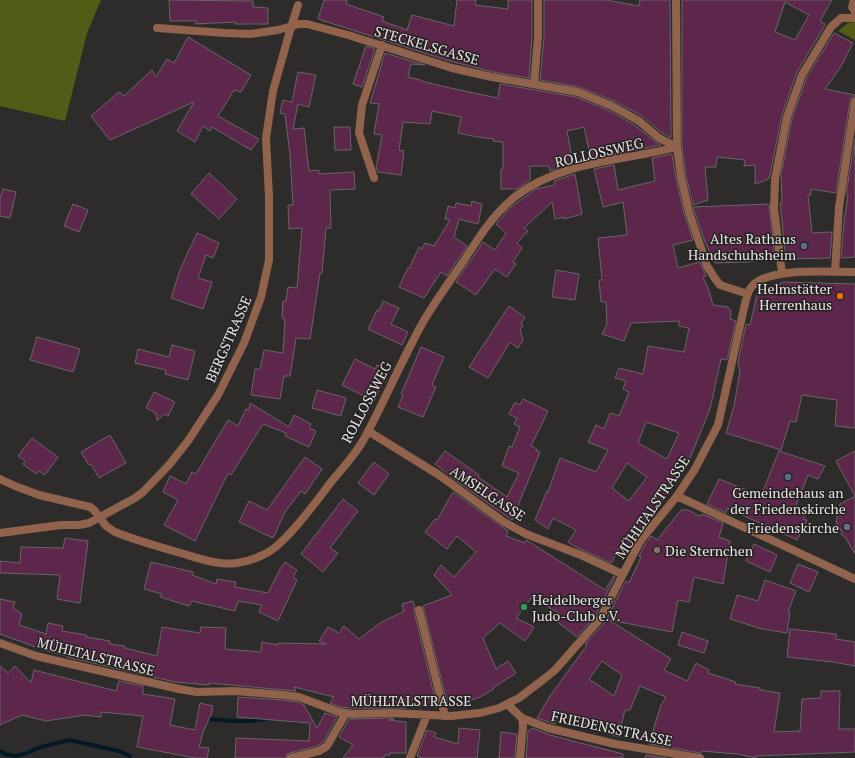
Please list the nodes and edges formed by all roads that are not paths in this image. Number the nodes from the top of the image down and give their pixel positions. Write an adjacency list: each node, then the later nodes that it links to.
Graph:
1 (538, 0): 9 (street)
2 (676, 0): 11 (street)
3 (854, 0): 5 (street)
4 (298, 3): 20 (street, BERGSTRASSE, bridge)
5 (855, 12)
6 (855, 18): 15 (street)
7 (157, 28): 8 (street, STECKELSGASSE)
8 (382, 45): 9 (street, STECKELSGASSE); 12 (street)
9 (534, 84): 11 (street, STECKELSGASSE)
10 (855, 102): 13 (street)
11 (677, 147): 16 (street); 17 (street, ROLLOSSWEG)
12 (374, 178)
13 (835, 272): 14 (street); 15 (street)
14 (855, 272)
15 (782, 273): 16 (street)
16 (748, 294): 19 (street, MÜHLTALSTRASSE)
17 (368, 431): 20 (street, ROLLOSSWEG); 22 (street, AMSELGASSE)
18 (0, 478): 20 (street, ROLLOSSWEG)
19 (677, 496): 22 (street, MÜHLTALSTRASSE); 23 (street)
20 (100, 518): 21 (street, BERGSTRASSE)
21 (0, 533)
22 (622, 574): 26 (street, MÜHLTALSTRASSE)
23 (855, 579)
24 (419, 610): 29 (street)
25 (0, 643): 27 (street, MÜHLTALSTRASSE)
26 (508, 705): 29 (street, MÜHLTALSTRASSE); 30 (street, FRIEDENSSTRASSE)
27 (346, 713): 28 (street, MÜHLTALSTRASSE); 31 (street)
28 (427, 715): 29 (street, MÜHLTALSTRASSE); 32 (street)
29 (445, 716)
30 (522, 718): 33 (street); 34 (street, FRIEDENSSTRASSE)
31 (291, 758)
32 (410, 758)
33 (520, 758)
34 (700, 758)

